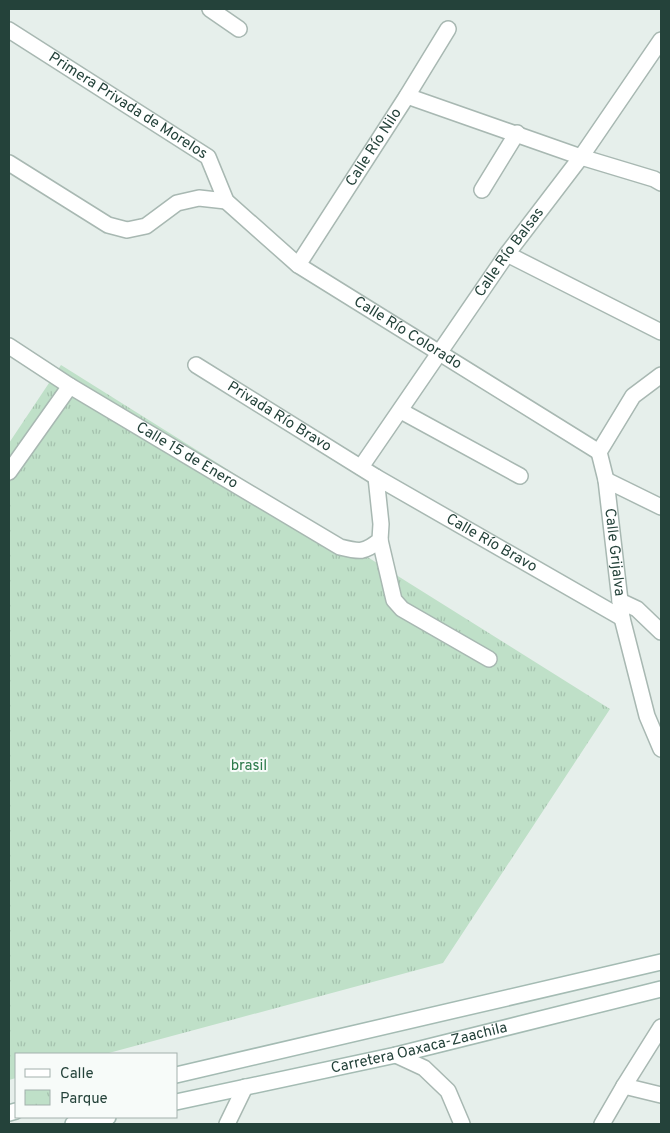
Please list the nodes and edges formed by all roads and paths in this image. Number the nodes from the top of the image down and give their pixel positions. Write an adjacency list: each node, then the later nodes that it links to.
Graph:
1 (210, 9): 2 (street)
2 (239, 29)
3 (448, 29): 6 (street, Calle Río Nilo)
4 (9, 30): 12 (street, Primera Privada de Morelos)
5 (661, 40): 8 (street, Calle Río Balsas)
6 (407, 96): 7 (street); 14 (street, Calle Río Nilo)
7 (517, 133): 8 (street); 11 (street)
8 (581, 157): 10 (street); 13 (street, Calle Río Balsas)
9 (9, 163): 12 (street)
10 (661, 183)
11 (482, 190)
12 (226, 201): 14 (street, Calle Río Colorado)
13 (507, 254): 15 (street); 17 (street, Calle Río Balsas)
14 (298, 265): 17 (street, Calle Río Colorado)
15 (661, 332)
16 (9, 346): 20 (street, Calle 15 de Enero)
17 (441, 353): 21 (street, Calle Río Balsas); 22 (street, Calle Río Colorado)
18 (196, 365): 23 (street, Privada Río Bravo)
19 (661, 375): 22 (street)
20 (70, 386): 24 (street); 29 (street, Calle 15 de Enero)
21 (401, 410): 23 (street, Calle Río Balsas); 25 (street)
22 (599, 452): 27 (street, Calle Grijalva)
23 (361, 467): 26 (street, Calle Río Bravo)
24 (9, 472)
25 (520, 476)
26 (376, 477): 29 (street); 31 (street, Calle Río Bravo)
27 (606, 480): 28 (street); 30 (street, Calle Grijalva)
28 (661, 507)
29 (375, 544): 33 (street)
30 (620, 601): 31 (street, Calle Grijalva); 32 (street)
31 (622, 618): 34 (street, Calle Grijalva)
32 (661, 632)
33 (489, 658)
34 (661, 749)
35 (661, 962): 39 (street, Carretera Oaxaca-Zaachila)
36 (661, 989): 38 (street, Carretera Oaxaca-Zaachila)
37 (661, 1027): 40 (street)
38 (396, 1055): 41 (street, Carretera Oaxaca-Zaachila); 47 (street)
39 (178, 1075)
40 (624, 1086): 42 (street); 48 (street)
41 (245, 1087): 43 (street, Carretera Oaxaca-Zaachila); 46 (street)
42 (661, 1095)
43 (178, 1102)
44 (103, 1118): 45 (street)
45 (73, 1124)
46 (227, 1124)
47 (462, 1124)
48 (602, 1124)

